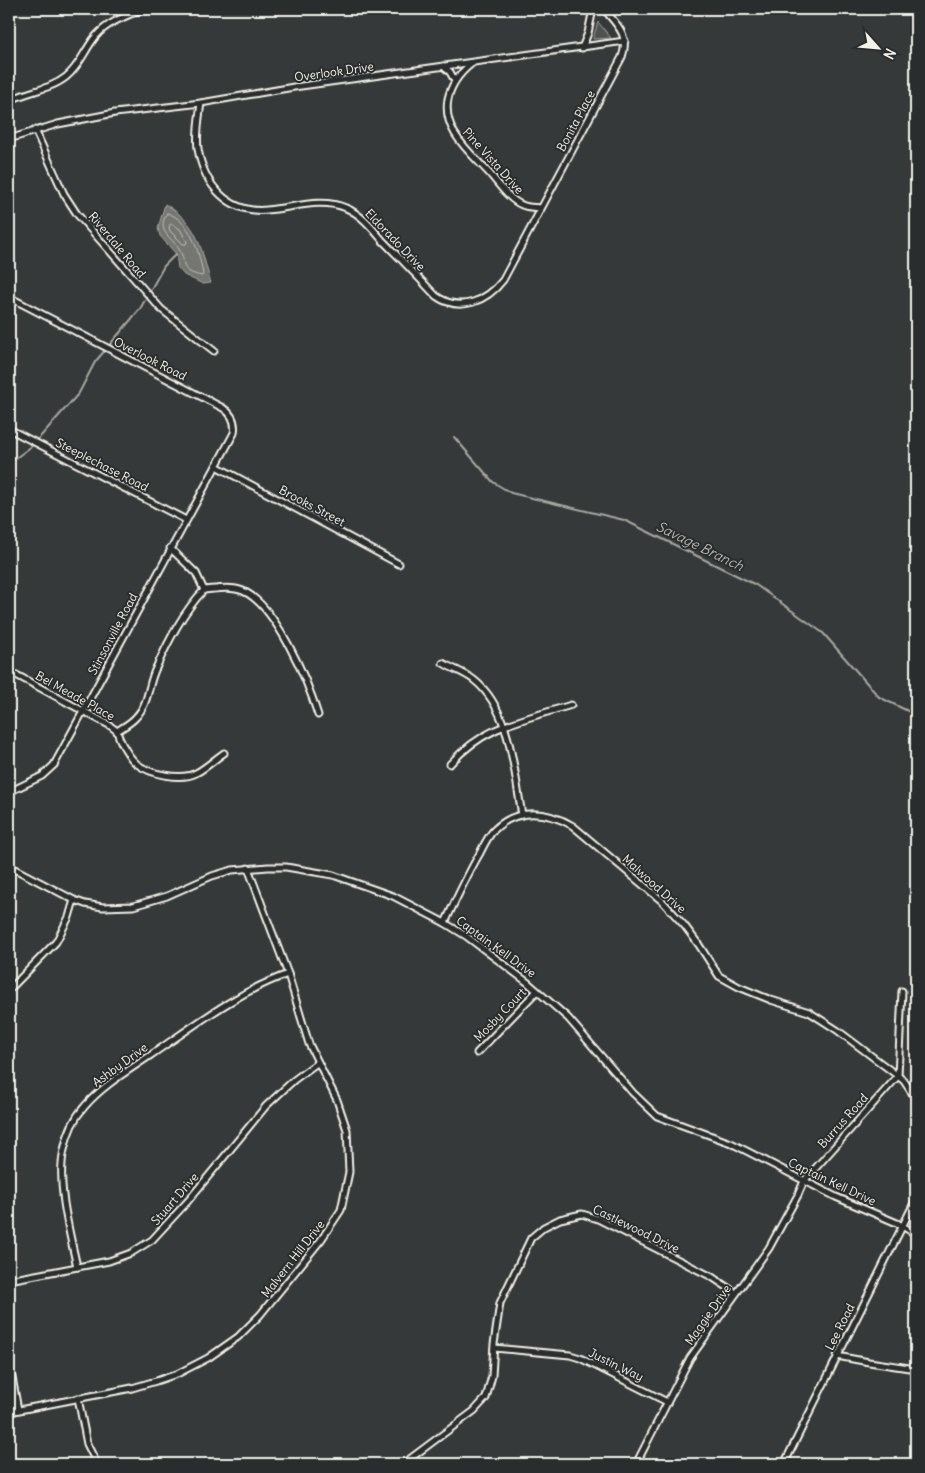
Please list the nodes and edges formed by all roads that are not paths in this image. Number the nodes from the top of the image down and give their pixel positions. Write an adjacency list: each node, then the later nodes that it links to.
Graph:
1 (143, 9): 10 (street)
2 (593, 9): 5 (street)
3 (604, 9): 4 (street)
4 (625, 42): 5 (street, Overlook Drive); 14 (street, Bonita Place)
5 (582, 48): 6 (street, Overlook Drive)
6 (472, 64): 7 (street, Overlook Drive); 8 (street, Pine Vista Drive)
7 (443, 66): 8 (street); 11 (street, Overlook Drive)
8 (455, 81): 14 (street, Pine Vista Drive)
9 (9, 84): 10 (street)
10 (11, 100)
11 (201, 103): 12 (street, Overlook Drive); 14 (street, Eldorado Drive)
12 (35, 130): 13 (street, Overlook Drive); 16 (street, Riverdale Road)
13 (9, 139)
14 (541, 208)
15 (9, 297): 18 (street, Overlook Road)
16 (214, 351)
17 (9, 428): 19 (street, Steeplechase Road)
18 (216, 466): 19 (street, Stinsonville Road); 21 (street, Brooks Street)
19 (186, 520): 20 (street, Stinsonville Road)
20 (170, 548): 22 (street); 26 (street, Stinsonville Road)
21 (399, 564)
22 (204, 590): 27 (street); 29 (street)
23 (443, 663): 28 (street)
24 (9, 671): 26 (street, Bel Meade Place)
25 (572, 705): 28 (street)
26 (83, 710): 29 (street, Bel Meade Place); 32 (street, Stinsonville Road)
27 (318, 715)
28 (504, 725): 31 (street); 33 (street)
29 (117, 731): 30 (street, Bel Meade Place)
30 (224, 753)
31 (450, 764)
32 (9, 792)
33 (522, 815): 37 (street, Malwood Drive); 44 (street, Malwood Drive)
34 (9, 866): 36 (street, Captain Kell Drive)
35 (248, 868): 36 (street, Captain Kell Drive); 37 (street, Captain Kell Drive); 38 (street, Malvern Hill Drive)
36 (74, 900): 39 (street)
37 (445, 922): 40 (street, Captain Kell Drive)
38 (288, 974): 43 (street, Malvern Hill Drive); 50 (street, Ashby Drive)
39 (9, 990)
40 (537, 991): 42 (street, Mosby Court); 46 (street, Captain Kell Drive)
41 (902, 991): 44 (street)
42 (477, 1053)
43 (317, 1063): 50 (street, Stuart Drive); 57 (street, Malvern Hill Drive)
44 (898, 1076): 45 (street); 46 (street, Burrus Road)
45 (916, 1099)
46 (804, 1181): 48 (street, Captain Kell Drive); 52 (street, Maggie Drive)
47 (916, 1199): 48 (street, Lee Road)
48 (902, 1226): 49 (street, Captain Kell Drive); 54 (street, Lee Road)
49 (916, 1234)
50 (77, 1267): 51 (street, Stuart Drive)
51 (9, 1280)
52 (736, 1293): 53 (street, Castlewood Drive); 58 (street, Maggie Drive)
53 (494, 1348): 58 (street, Justin Way); 62 (street, Castlewood Drive)
54 (837, 1356): 55 (street); 64 (street, Lee Road)
55 (916, 1369)
56 (12, 1377): 59 (street)
57 (78, 1398): 59 (street, Malvern Hill Drive); 61 (street)
58 (667, 1402): 63 (street, Maggie Drive)
59 (18, 1410): 60 (street, Malvern Hill Drive)
60 (9, 1412)
61 (98, 1464)
62 (403, 1464)
63 (636, 1464)
64 (784, 1464)

